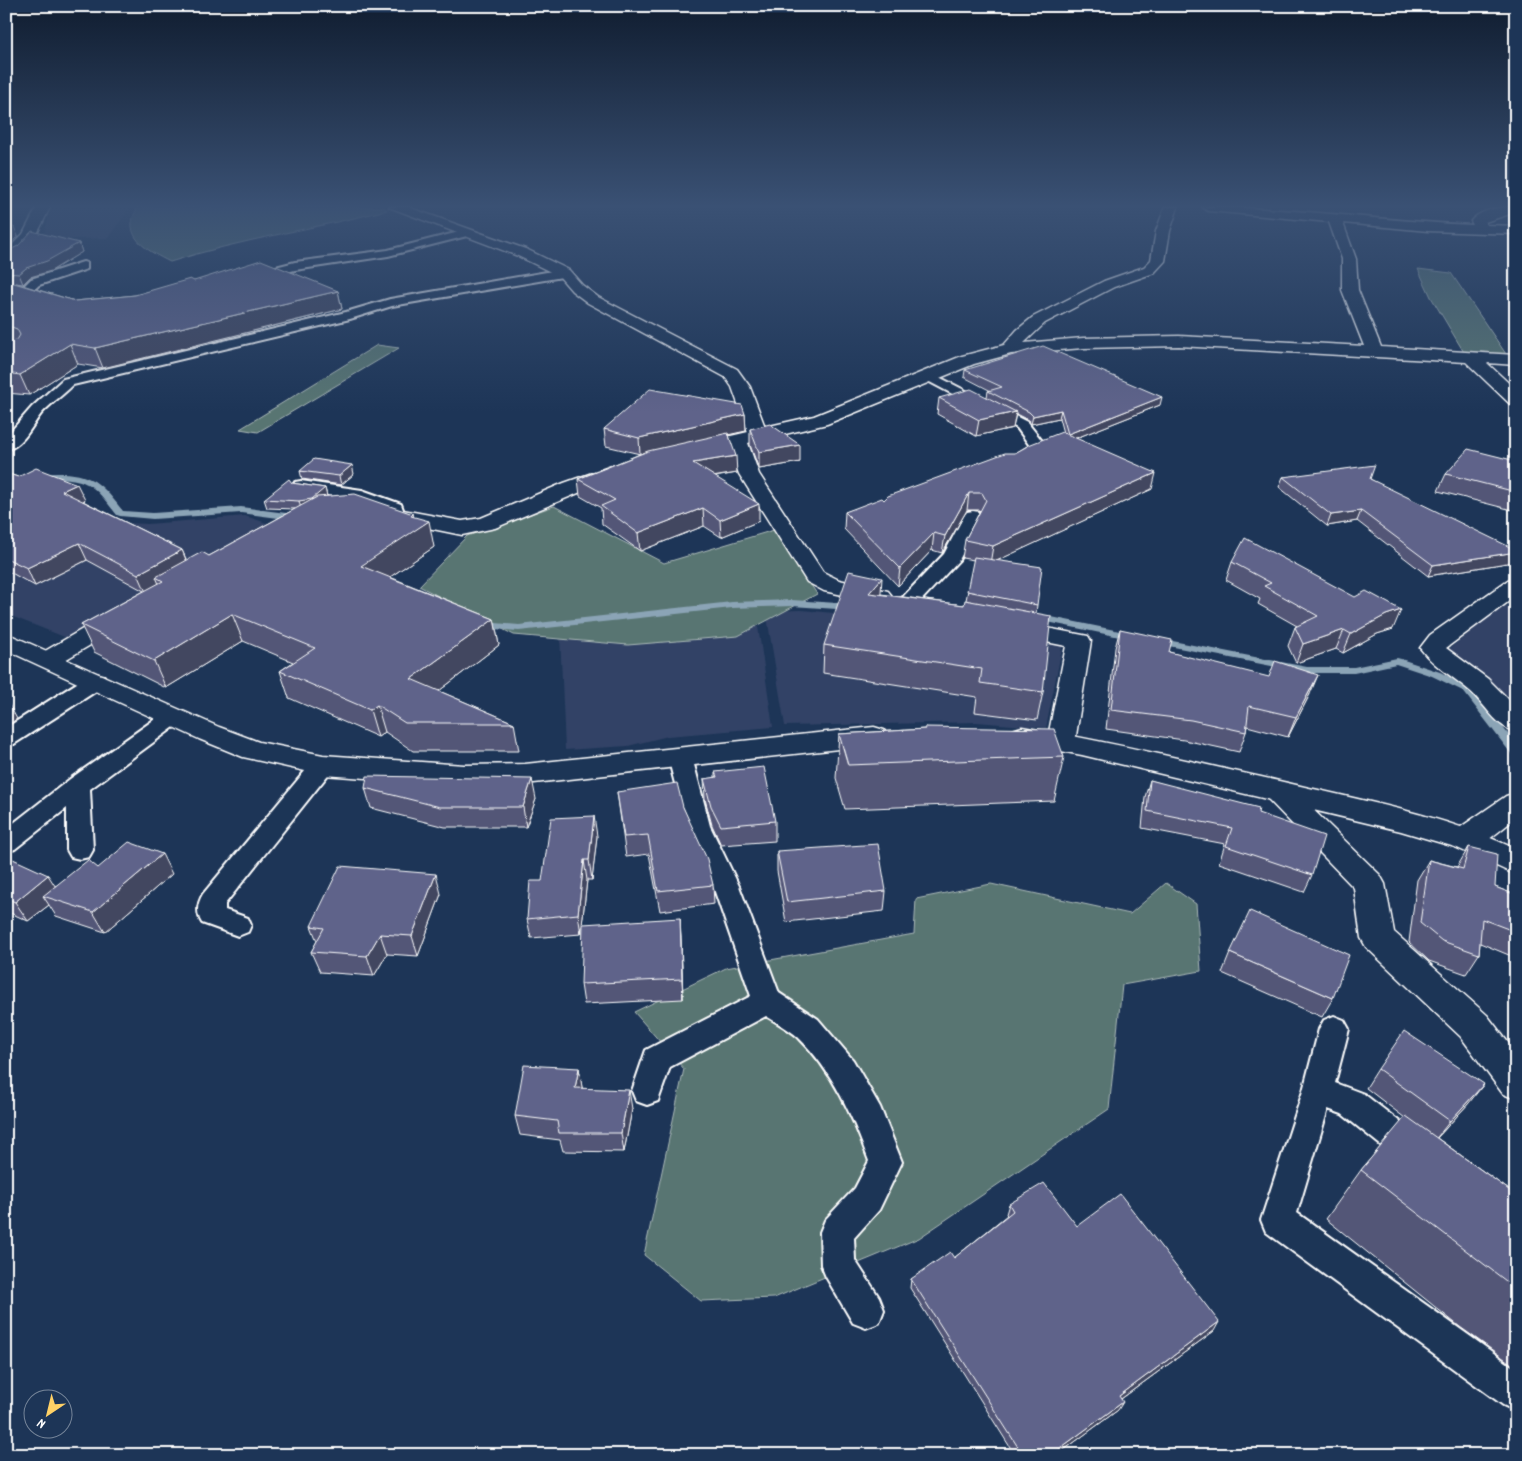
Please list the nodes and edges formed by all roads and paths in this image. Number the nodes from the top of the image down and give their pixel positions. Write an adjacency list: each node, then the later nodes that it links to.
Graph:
1 (55, 275): 8 (lane)
2 (259, 275): 7 (lane)
3 (551, 275): 18 (lane)
4 (566, 275): 17 (street)
5 (1134, 275): 11 (street)
6 (1350, 275): 12 (street)
7 (240, 280)
8 (21, 296): 9 (lane); 10 (lane)
9 (39, 299)
10 (6, 300)
11 (1010, 349): 12 (street); 15 (street)
12 (1374, 351): 13 (street)
13 (1470, 357): 14 (street); 16 (street)
14 (1516, 360)
15 (929, 376): 17 (street); 20 (lane)
16 (1516, 400)
17 (748, 438): 19 (street); 27 (street)
18 (6, 445)
19 (672, 455)
20 (1005, 465)
21 (626, 467): 24 (street)
22 (301, 486): 24 (lane)
23 (345, 511): 24 (street)
24 (396, 515)
25 (973, 516): 27 (lane)
26 (1516, 585): 35 (street)
27 (908, 603): 28 (street)
28 (936, 610)
29 (132, 611): 32 (street)
30 (986, 623): 39 (street)
31 (6, 640): 32 (street)
32 (49, 659): 33 (street)
33 (96, 681): 34 (street); 38 (lane)
34 (173, 717): 41 (street); 42 (lane)
35 (1516, 723)
36 (997, 734): 39 (street)
37 (899, 735): 40 (street)
38 (6, 739)
39 (1060, 742): 43 (street)
40 (680, 756): 41 (street); 50 (lane)
41 (322, 765): 49 (lane)
42 (78, 785): 46 (lane); 47 (lane)
43 (1278, 792): 45 (street); 52 (street)
44 (1516, 803): 45 (street)
45 (1466, 839): 48 (street)
46 (6, 843)
47 (80, 850)
48 (1516, 863)
49 (238, 925)
50 (767, 1001): 53 (lane); 56 (lane)
51 (1334, 1029): 54 (lane)
52 (1516, 1082)
53 (647, 1091)
54 (1318, 1091): 55 (lane); 57 (lane)
55 (1436, 1168)
56 (866, 1310)
57 (1516, 1392)

